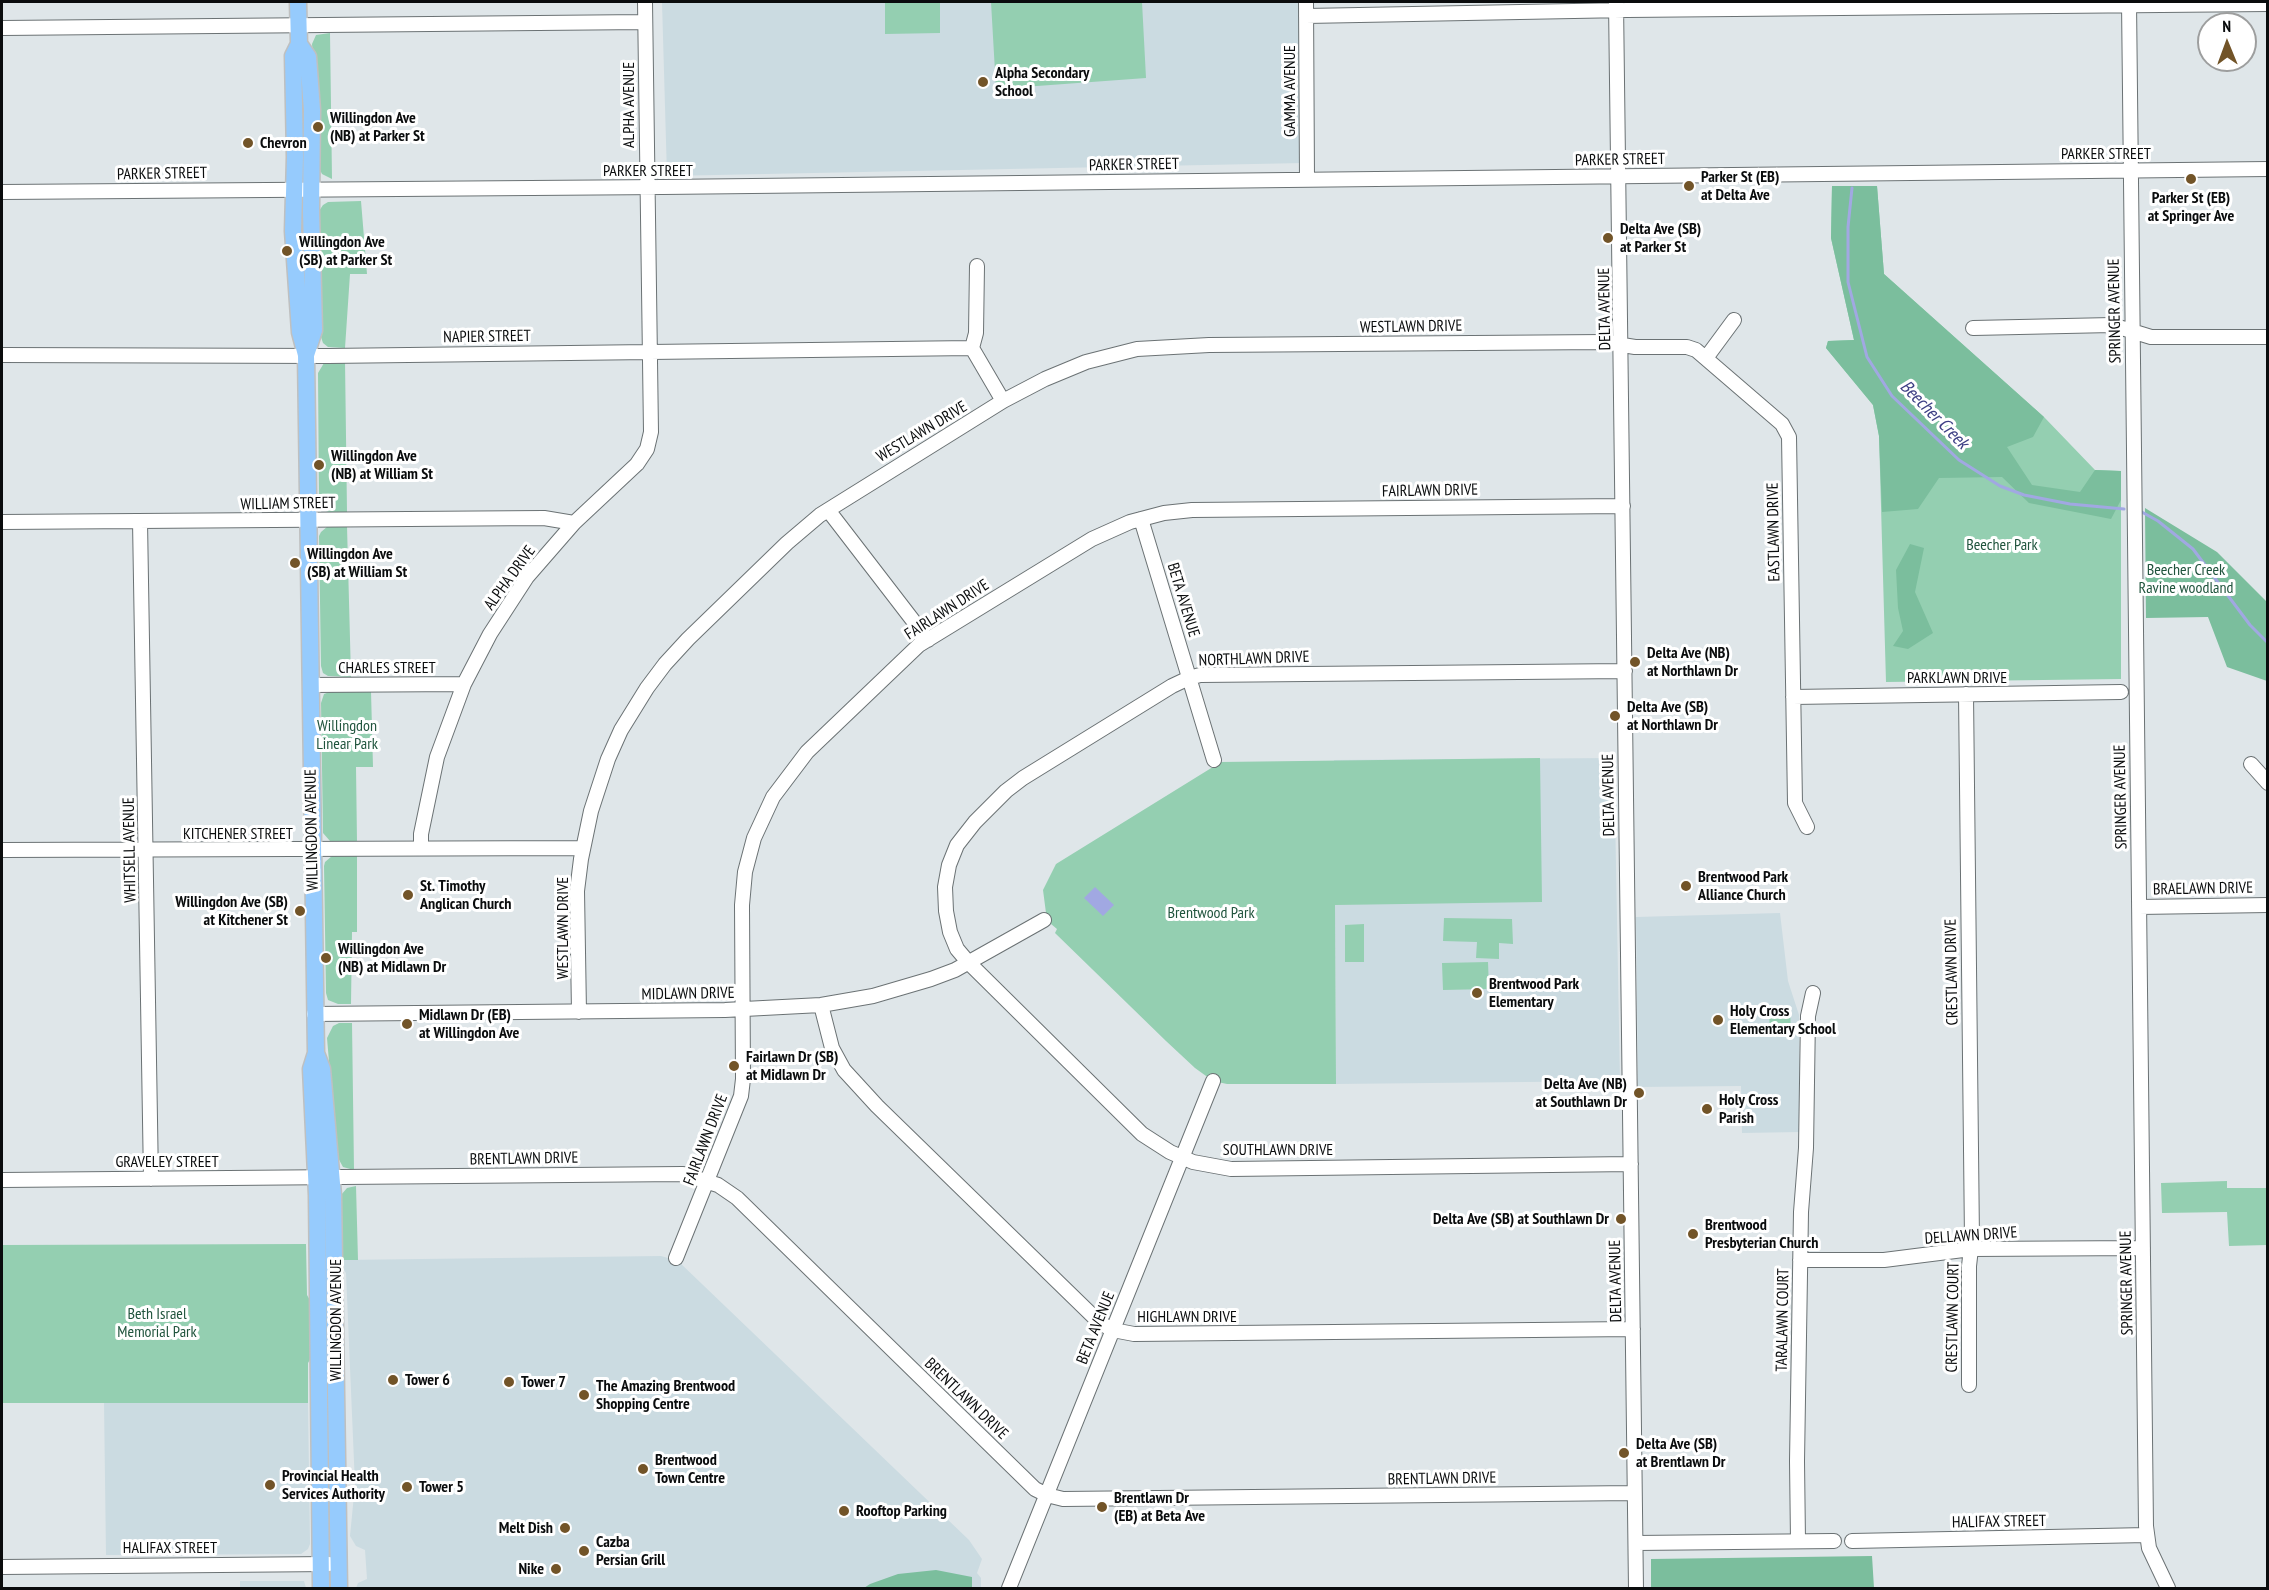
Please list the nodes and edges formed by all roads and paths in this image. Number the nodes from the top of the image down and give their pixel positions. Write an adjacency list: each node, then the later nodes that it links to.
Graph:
1 (298, 2): 8 (main road, WILLINGDON AVENUE)
2 (645, 2): 7 (street, ALPHA AVENUE)
3 (2128, 3): 4 (street); 5 (street); 11 (street, SPRINGER AVENUE)
4 (2268, 4)
5 (1616, 6): 6 (street); 12 (street, DELTA AVENUE)
6 (1306, 9): 13 (street, GAMMA AVENUE)
7 (645, 22): 8 (street); 14 (street, ALPHA AVENUE)
8 (298, 26): 9 (street); 15 (main road, WILLINGDON AVENUE)
9 (2, 28)
10 (2268, 169): 11 (street, PARKER STREET)
11 (2130, 171): 12 (street, PARKER STREET); 20 (street, SPRINGER AVENUE)
12 (1618, 176): 13 (street, PARKER STREET); 22 (street, DELTA AVENUE)
13 (1307, 180): 14 (street, PARKER STREET)
14 (646, 187): 15 (street, PARKER STREET); 24 (street, ALPHA AVENUE)
15 (303, 189): 16 (street, PARKER STREET); 26 (main road, WILLINGDON AVENUE)
16 (2, 192)
17 (976, 266): 23 (street)
18 (1734, 320): 27 (street)
19 (1973, 328): 20 (street)
20 (2132, 332): 21 (street); 54 (street, SPRINGER AVENUE)
21 (2268, 337)
22 (1622, 345): 27 (street, EASTLAWN DRIVE); 28 (street, WESTLAWN DRIVE); 29 (street, DELTA AVENUE)
23 (972, 348): 24 (street, NAPIER STREET); 28 (street)
24 (650, 351): 26 (street, NAPIER STREET); 35 (street, ALPHA DRIVE)
25 (2, 355): 26 (street, NAPIER STREET)
26 (306, 355): 32 (main road, WILLINGDON AVENUE)
27 (1706, 358): 43 (street, EASTLAWN DRIVE)
28 (1003, 401): 30 (street, WESTLAWN DRIVE)
29 (1623, 506): 31 (street, FAIRLAWN DRIVE); 37 (street, DELTA AVENUE)
30 (828, 510): 36 (street); 49 (street, WESTLAWN DRIVE)
31 (1142, 519): 36 (street, FAIRLAWN DRIVE); 38 (street, BETA AVENUE)
32 (307, 520): 33 (street, WILLIAM STREET); 35 (street, WILLIAM STREET); 40 (main road, WILLINGDON AVENUE)
33 (140, 521): 34 (street, WILLIAM STREET); 51 (street, WHITSELL AVENUE)
34 (2, 522)
35 (574, 523): 39 (street, ALPHA DRIVE)
36 (928, 640): 59 (street, FAIRLAWN DRIVE)
37 (1625, 671): 38 (street, NORTHLAWN DRIVE); 64 (street, DELTA AVENUE)
38 (1189, 678): 44 (street, BETA AVENUE); 56 (street, NORTHLAWN DRIVE)
39 (464, 684): 40 (street, CHARLES STREET); 48 (street, ALPHA DRIVE)
40 (310, 685): 52 (main road, WILLINGDON AVENUE)
41 (2121, 692): 42 (street, PARKLAWN DRIVE)
42 (1966, 694): 43 (street, PARKLAWN DRIVE); 70 (street, CRESTLAWN DRIVE)
43 (1793, 697): 47 (street, EASTLAWN DRIVE)
44 (1214, 760)
45 (2252, 764): 46 (street)
46 (2268, 783)
47 (1807, 827)
48 (421, 848): 49 (street, KITCHENER STREET); 52 (street, KITCHENER STREET)
49 (583, 848): 60 (street, WESTLAWN DRIVE)
50 (2, 850): 51 (street, KITCHENER STREET)
51 (146, 850): 52 (street, KITCHENER STREET); 66 (street, WHITSELL AVENUE)
52 (312, 850): 61 (main road, WILLINGDON AVENUE)
53 (2268, 905): 54 (street, BRAELAWN DRIVE)
54 (2139, 907): 69 (street, SPRINGER AVENUE)
55 (1044, 920): 56 (street, MIDLAWN DRIVE)
56 (968, 962): 58 (street, MIDLAWN DRIVE); 63 (street, SOUTHLAWN DRIVE)
57 (1813, 993): 72 (street, TARALAWN COURT)
58 (820, 1005): 59 (street, MIDLAWN DRIVE); 74 (street, HIGHLAWN DRIVE)
59 (743, 1010): 60 (street, MIDLAWN DRIVE); 68 (street, FAIRLAWN DRIVE)
60 (579, 1012): 61 (street, MIDLAWN DRIVE)
61 (314, 1014): 65 (main road, WILLINGDON AVENUE)
62 (1213, 1081): 63 (street, BETA AVENUE)
63 (1183, 1158): 64 (street, SOUTHLAWN DRIVE); 74 (street, BETA AVENUE)
64 (1630, 1164): 73 (street, DELTA AVENUE)
65 (324, 1178): 66 (street, GRAVELEY STREET); 68 (street, BRENTLAWN DRIVE); 83 (main road, WILLINGDON AVENUE); 84 (main road, WILLINGDON AVENUE)
66 (151, 1179): 67 (street, GRAVELEY STREET)
67 (2, 1180)
68 (708, 1181): 71 (street, FAIRLAWN DRIVE); 77 (street, BRENTLAWN DRIVE)
69 (2143, 1248): 70 (street, DELLAWN DRIVE); 78 (street, SPRINGER AVENUE)
70 (1971, 1250): 72 (street, DELLAWN DRIVE); 75 (street, CRESTLAWN COURT)
71 (676, 1258)
72 (1800, 1260): 79 (street, TARALAWN COURT)
73 (1633, 1329): 74 (street, HIGHLAWN DRIVE); 76 (street, DELTA AVENUE)
74 (1113, 1330): 77 (street, BETA AVENUE)
75 (1969, 1385)
76 (1634, 1493): 77 (street, BRENTLAWN DRIVE); 82 (street, DELTA AVENUE)
77 (1047, 1495): 88 (street, BETA AVENUE)
78 (2147, 1535): 81 (street, HALIFAX STREET); 90 (street, SPRINGER AVENUE)
79 (1798, 1541): 80 (street); 82 (street)
80 (1834, 1541)
81 (1852, 1541)
82 (1636, 1543): 89 (street, DELTA AVENUE)
83 (321, 1564): 84 (street, HALIFAX STREET); 85 (street, HALIFAX STREET); 86 (main road, WILLINGDON AVENUE)
84 (339, 1564): 87 (main road, WILLINGDON AVENUE)
85 (2, 1567)
86 (321, 1588)
87 (339, 1588)
88 (1010, 1588)
89 (1636, 1588)
90 (2168, 1588)

